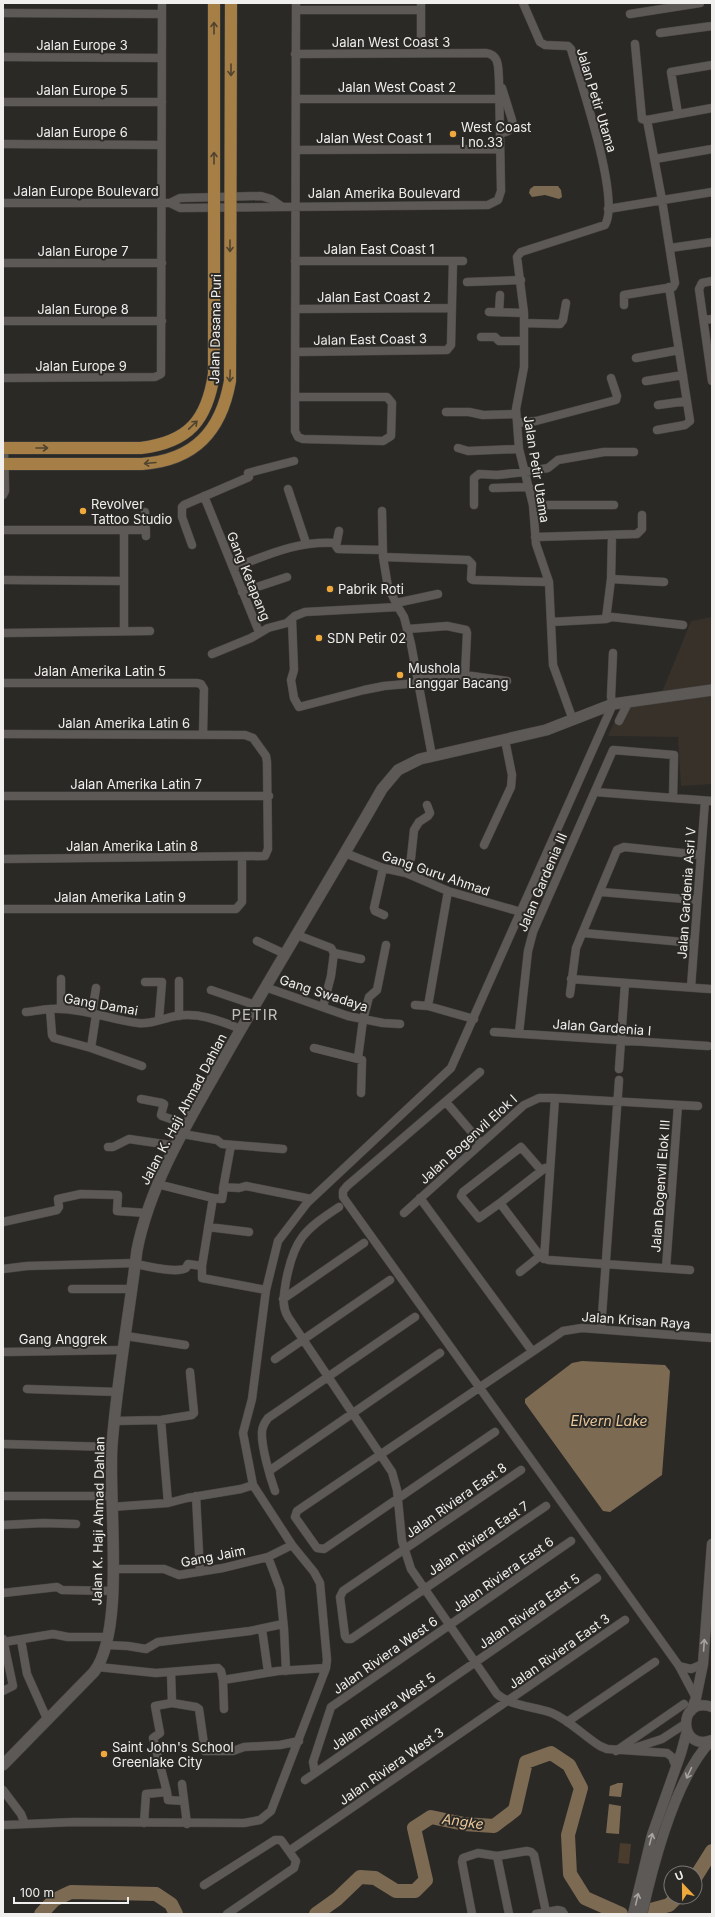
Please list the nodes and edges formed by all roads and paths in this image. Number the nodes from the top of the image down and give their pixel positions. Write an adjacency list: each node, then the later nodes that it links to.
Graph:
1 (162, 3): 9 (street)
2 (214, 3): 36 (main road, Jalan Dasana Puri, one-way to 2)
3 (231, 3): 37 (main road, Jalan Dasana Puri, one-way to 37)
4 (523, 3): 41 (street, Jalan Petir Utama)
5 (700, 3): 10 (street)
6 (421, 6): 7 (street); 15 (street)
7 (296, 7): 14 (street)
8 (3, 13): 9 (street)
9 (162, 14): 17 (street)
10 (630, 14)
11 (712, 26): 12 (street)
12 (660, 33)
13 (635, 44): 26 (street)
14 (296, 54): 15 (street, Jalan West Coast 3); 21 (street)
15 (421, 54): 19 (street, Jalan West Coast 3)
16 (3, 57): 17 (street, Jalan Europe 3)
17 (162, 58): 23 (street)
18 (712, 65): 25 (street)
19 (499, 80): 20 (street); 27 (street)
20 (499, 99): 21 (street, Jalan West Coast 2); 27 (street)
21 (296, 100): 32 (street)
22 (3, 102): 23 (street, Jalan Europe 5)
23 (162, 102): 29 (street)
24 (712, 108): 25 (street)
25 (678, 114): 26 (street)
26 (647, 120): 33 (street)
27 (500, 134): 30 (street)
28 (3, 144): 29 (street, Jalan Europe 6)
29 (162, 144): 39 (street)
30 (500, 149): 32 (street, Jalan West Coast 1); 40 (street, Jalan Amerika Boulevard)
31 (712, 149): 33 (street)
32 (296, 150): 40 (street)
33 (655, 159): 35 (street)
34 (712, 192): 35 (street)
35 (662, 200): 41 (street); 43 (street)
36 (214, 202): 37 (street, Jalan Amerika Boulevard); 39 (street, Jalan Europe Boulevard); 83 (main road, Jalan Dasana Puri, one-way to 36)
37 (230, 202): 40 (street, Jalan Amerika Boulevard); 88 (main road, Jalan Dasana Puri, one-way to 88)
38 (3, 203): 39 (street, Jalan Europe Boulevard)
39 (166, 203): 48 (street)
40 (296, 206): 44 (street)
41 (608, 209): 49 (street, Jalan Petir Utama)
42 (712, 242): 43 (street)
43 (670, 248): 52 (street)
44 (296, 261): 45 (street, Jalan East Coast 1); 57 (street)
45 (453, 261): 46 (street, Jalan East Coast 1); 56 (street)
46 (463, 261)
47 (3, 263): 48 (street, Jalan Europe 7)
48 (162, 263): 63 (street)
49 (521, 280): 51 (street); 60 (street, Jalan Petir Utama)
50 (712, 281): 61 (street)
51 (467, 282)
52 (669, 287): 55 (street); 67 (street)
53 (500, 295): 59 (street)
54 (566, 302): 64 (street)
55 (624, 305)
56 (452, 308): 57 (street, Jalan East Coast 2); 68 (street, Jalan East Coast 3)
57 (296, 309): 68 (street)
58 (490, 312): 59 (street)
59 (499, 312): 60 (street)
60 (524, 313): 64 (street, Jalan Petir Utama)
61 (708, 320): 70 (street)
62 (3, 321): 63 (street, Jalan Europe 8)
63 (162, 321): 72 (street, Jalan Europe 9)
64 (524, 323): 66 (street, Jalan Petir Utama)
65 (481, 338): 66 (street)
66 (524, 341): 80 (street, Jalan Petir Utama)
67 (679, 350): 69 (street); 71 (street)
68 (296, 352): 76 (street)
69 (636, 358)
70 (711, 360): 75 (street)
71 (683, 375): 74 (street); 77 (street)
72 (3, 378)
73 (611, 378): 81 (street)
74 (646, 381)
75 (712, 381)
76 (295, 397): 76 (street)
77 (687, 401): 78 (street); 82 (street)
78 (658, 405)
79 (446, 412): 80 (street)
80 (516, 414): 81 (street, Jalan Petir Utama)
81 (517, 423): 85 (street, Jalan Petir Utama)
82 (657, 430)
83 (3, 448): 88 (street)
84 (458, 448): 85 (street)
85 (519, 449): 89 (street, Jalan Petir Utama)
86 (634, 452): 89 (street)
87 (294, 461): 94 (street)
88 (4, 464): 93 (street)
89 (525, 472): 90 (street, Jalan Petir Utama); 95 (street)
90 (529, 487): 91 (street); 96 (street, Jalan Petir Utama)
91 (493, 488)
92 (288, 489): 106 (street)
93 (3, 495)
94 (204, 496): 108 (street); 110 (street, Gang Ketapang)
95 (474, 505)
96 (534, 505): 97 (street); 105 (street, Jalan Petir Utama)
97 (614, 505)
98 (145, 512): 102 (street)
99 (382, 512): 109 (street)
100 (642, 516): 104 (street)
101 (3, 530): 102 (street)
102 (124, 530): 114 (street)
103 (339, 530): 107 (street)
104 (612, 535): 105 (street); 112 (street)
105 (535, 537): 115 (street, Jalan Petir Utama)
106 (306, 543): 107 (street); 110 (street)
107 (336, 543): 109 (street)
108 (192, 545)
109 (383, 554): 115 (street); 119 (street)
110 (233, 568): 117 (street, Gang Ketapang)
111 (287, 577): 117 (street)
112 (611, 579): 116 (street); 120 (street)
113 (3, 580): 114 (street)
114 (124, 581): 125 (street)
115 (549, 582): 122 (street, Jalan Petir Utama)
116 (664, 582)
117 (242, 592): 127 (street, Gang Ketapang)
118 (438, 594): 119 (street, Gang Ketapang)
119 (397, 605): 121 (street, Gang Ketapang); 124 (street)
120 (606, 619): 122 (street); 123 (street)
121 (292, 620): 127 (street, Gang Ketapang); 132 (street)
122 (551, 622): 137 (street, Jalan Petir Utama)
123 (683, 625)
124 (408, 629): 131 (street); 132 (street)
125 (124, 631): 126 (street); 128 (street)
126 (150, 631)
127 (259, 632): 130 (street)
128 (3, 633)
129 (613, 653): 136 (street)
130 (212, 654)
131 (465, 675): 132 (street); 133 (street)
132 (418, 679): 142 (street)
133 (507, 681)
134 (3, 683): 140 (street, Jalan Amerika Latin 5)
135 (712, 690): 136 (main road, Jalan K. Haji Ahmad Dahlan)
136 (620, 702): 137 (main road, Jalan K. Haji Ahmad Dahlan); 138 (street); 160 (street)
137 (573, 720): 141 (main road, Jalan K. Haji Ahmad Dahlan)
138 (619, 722)
139 (3, 734): 140 (street, Jalan Amerika Latin 6)
140 (204, 735): 145 (street, Jalan Amerika Latin 6)
141 (505, 740): 142 (main road, Jalan K. Haji Ahmad Dahlan); 149 (street)
142 (432, 756): 150 (main road, Jalan K. Haji Ahmad Dahlan)
143 (595, 792): 146 (street); 146 (street, Jalan Gardenia III); 196 (street, Jalan Gardenia III)
144 (3, 796): 145 (street, Jalan Amerika Latin 7)
145 (269, 796): 152 (street, Jalan Amerika Latin 8)
146 (673, 798): 147 (street)
147 (709, 801): 151 (street, Jalan Gardenia Asri V)
148 (427, 805): 155 (street)
149 (484, 845)
150 (345, 854): 154 (street, Gang Guru Ahmad); 163 (main road, Jalan K. Haji Ahmad Dahlan)
151 (701, 855): 157 (street); 158 (street, Jalan Gardenia Asri V)
152 (242, 857): 153 (street, Jalan Amerika Latin 8); 159 (street, Jalan Amerika Latin 9)
153 (3, 859)
154 (383, 868): 155 (street, Gang Guru Ahmad); 161 (street)
155 (406, 873): 156 (street, Gang Guru Ahmad)
156 (448, 891): 160 (street, Gang Guru Ahmad); 184 (street)
157 (601, 892): 158 (street); 162 (street)
158 (697, 900): 165 (street, Jalan Gardenia Asri V)
159 (3, 909)
160 (521, 912): 191 (street)
161 (384, 915)
162 (583, 933): 165 (street); 171 (street)
163 (297, 935): 167 (street); 168 (main road, Jalan K. Haji Ahmad Dahlan)
164 (257, 941): 168 (street)
165 (694, 943): 176 (street, Jalan Gardenia Asri V)
166 (386, 945): 192 (street)
167 (334, 953): 169 (street); 183 (street)
168 (285, 954): 175 (main road, Jalan K. Haji Ahmad Dahlan)
169 (360, 959)
170 (61, 979): 185 (street)
171 (571, 980): 174 (street); 180 (street)
172 (179, 981): 189 (street)
173 (145, 982): 190 (street)
174 (625, 983): 176 (street); 197 (street)
175 (265, 987): 181 (main road, Jalan K. Haji Ahmad Dahlan); 183 (street, Gang Swadaya)
176 (691, 987): 178 (street)
177 (96, 988): 188 (street)
178 (710, 989)
179 (211, 990): 181 (street)
180 (570, 994)
181 (255, 1005): 194 (main road, Jalan K. Haji Ahmad Dahlan)
182 (415, 1005): 184 (street)
183 (323, 1006): 192 (street, Gang Swadaya)
184 (428, 1006): 191 (street)
185 (61, 1008): 186 (street, Gang Damai); 188 (street, Gang Damai)
186 (50, 1009): 187 (street, Gang Damai); 199 (street)
187 (26, 1012)
188 (94, 1014): 190 (street, Gang Damai); 199 (street)
189 (179, 1016): 190 (street, Gang Damai); 194 (street, Gang Damai)
190 (159, 1019)
191 (474, 1019): 225 (street)
192 (363, 1020): 193 (street, Gang Swadaya); 201 (street)
193 (400, 1024)
194 (241, 1029): 213 (main road, Jalan K. Haji Ahmad Dahlan)
195 (494, 1032): 196 (street, Jalan Gardenia I)
196 (519, 1033): 197 (street, Jalan Gardenia I)
197 (621, 1040): 198 (street, Jalan Gardenia I); 203 (street)
198 (711, 1047)
199 (91, 1048): 202 (street)
200 (314, 1048): 201 (street)
201 (358, 1058): 206 (street)
202 (142, 1066)
203 (619, 1069)
204 (480, 1072): 210 (street)
205 (619, 1080): 209 (street)
206 (361, 1093)
207 (555, 1098): 209 (street, Jalan Bogenvil Elok I); 214 (street, Jalan Bogenvil Elok I); 219 (street)
208 (141, 1099): 213 (street)
209 (617, 1101): 211 (street, Jalan Bogenvil Elok I); 236 (street)
210 (446, 1102): 214 (street); 260 (street)
211 (678, 1105): 212 (street, Jalan Bogenvil Elok I); 238 (street, Jalan Bogenvil Elok III)
212 (698, 1106)
213 (185, 1129): 215 (street); 216 (main road, Jalan K. Haji Ahmad Dahlan)
214 (481, 1143): 224 (street, Jalan Bogenvil Elok I)
215 (231, 1145): 218 (street); 222 (street)
216 (177, 1146): 217 (street); 221 (main road, Jalan K. Haji Ahmad Dahlan)
217 (108, 1147)
218 (283, 1149)
219 (552, 1162): 220 (street); 234 (street)
220 (542, 1170): 226 (street); 226 (street)
221 (157, 1184): 223 (street); 228 (main road, Jalan K. Haji Ahmad Dahlan)
222 (223, 1189): 223 (street); 225 (street)
223 (213, 1198): 231 (street)
224 (420, 1198): 229 (street, Jalan Bogenvil Elok I); 254 (street)
225 (311, 1199): 245 (street)
226 (500, 1203): 234 (street)
227 (339, 1208): 246 (street)
228 (146, 1213): 230 (street); 235 (main road, Jalan K. Haji Ahmad Dahlan)
229 (404, 1213)
230 (3, 1222)
231 (208, 1227): 232 (street); 237 (street)
232 (249, 1232)
233 (364, 1243): 246 (street)
234 (542, 1257): 236 (street); 241 (street)
235 (136, 1264): 237 (street); 239 (street); 244 (main road, Jalan K. Haji Ahmad Dahlan)
236 (606, 1264): 238 (street); 248 (street)
237 (202, 1266): 245 (street)
238 (666, 1268): 240 (street)
239 (3, 1269)
240 (690, 1270)
241 (520, 1272)
242 (390, 1280): 251 (street)
243 (72, 1289): 244 (street)
244 (132, 1289): 249 (main road, Jalan K. Haji Ahmad Dahlan)
245 (266, 1290): 272 (street)
246 (283, 1299): 251 (street)
247 (415, 1316): 259 (street)
248 (601, 1329): 250 (street, Jalan Krisan Raya); 254 (street, Jalan Krisan Raya)
249 (126, 1336): 252 (street); 253 (main road, Jalan K. Haji Ahmad Dahlan)
250 (712, 1338)
251 (304, 1340): 257 (street); 259 (street)
252 (185, 1345)
253 (123, 1350): 255 (street, Gang Anggrek); 262 (main road, Jalan K. Haji Ahmad Dahlan)
254 (532, 1351): 260 (street, Jalan Krisan Raya)
255 (3, 1352)
256 (440, 1353): 263 (street)
257 (275, 1359)
258 (190, 1372): 264 (street)
259 (328, 1376): 263 (street); 271 (street)
260 (480, 1387): 269 (street, Jalan Krisan Raya); 304 (street)
261 (27, 1389): 262 (street)
262 (118, 1392): 265 (main road, Jalan K. Haji Ahmad Dahlan)
263 (353, 1413): 269 (street); 271 (street)
264 (161, 1420): 265 (street); 278 (street)
265 (114, 1422): 268 (main road, Jalan K. Haji Ahmad Dahlan)
266 (495, 1432): 276 (street)
267 (3, 1444): 268 (street)
268 (112, 1447): 277 (main road, Jalan K. Haji Ahmad Dahlan)
269 (381, 1454): 276 (street); 276 (street, Jalan Krisan Raya)
270 (521, 1470): 285 (street, Jalan Riviera East 8)
271 (269, 1471): 273 (street)
272 (252, 1485): 275 (street); 284 (street)
273 (274, 1491)
274 (3, 1496): 277 (street)
275 (196, 1496): 278 (street); 288 (street)
276 (398, 1499): 285 (street)
277 (111, 1502): 278 (street); 287 (main road, Jalan K. Haji Ahmad Dahlan)
278 (168, 1503)
279 (546, 1506): 290 (street, Jalan Riviera East 7)
280 (76, 1524): 281 (street)
281 (3, 1525)
282 (571, 1541): 295 (street, Jalan Riviera East 6)
283 (712, 1544): 303 (street, one-way to 283)
284 (292, 1545): 286 (street, Gang Jaim); 306 (street)
285 (404, 1551): 290 (street); 297 (street, Jalan Riviera East 8)
286 (268, 1557): 288 (street, Gang Jaim); 294 (street)
287 (113, 1569): 288 (street, Gang Jaim); 291 (main road, Jalan K. Haji Ahmad Dahlan)
288 (200, 1572)
289 (597, 1578): 301 (street, Jalan Riviera East 5)
290 (424, 1590): 295 (street); 297 (street, Jalan Riviera East 7)
291 (113, 1591): 292 (street); 300 (main road, Jalan K. Haji Ahmad Dahlan)
292 (3, 1593)
293 (625, 1620): 313 (street, Jalan Riviera East 3)
294 (283, 1624): 296 (street); 307 (street)
295 (449, 1626): 301 (street); 327 (street, Jalan Riviera West 6)
296 (262, 1629): 300 (street); 309 (street)
297 (347, 1639)
298 (3, 1640): 299 (street); 311 (street)
299 (21, 1640): 300 (street); 318 (street)
300 (107, 1641): 305 (main road, Jalan K. Haji Ahmad Dahlan)
301 (475, 1662): 313 (street); 327 (street, Jalan Riviera West 5)
302 (655, 1662): 319 (street)
303 (703, 1664): 304 (street); 312 (street)
304 (679, 1666): 312 (street)
305 (98, 1667): 308 (street); 318 (main road, Jalan K. Haji Ahmad Dahlan)
306 (326, 1668): 307 (street); 322 (street)
307 (286, 1671): 309 (street)
308 (171, 1672): 310 (street); 314 (street)
309 (268, 1672): 310 (street)
310 (223, 1680): 317 (street)
311 (3, 1691)
312 (696, 1698): 315 (street)
313 (507, 1701): 319 (street); 337 (street, Jalan Riviera West 3)
314 (172, 1703): 322 (street); 331 (street)
315 (687, 1707): 316 (street); 320 (street); 324 (street)
316 (712, 1708)
317 (224, 1709)
318 (47, 1719): 325 (main road, Jalan K. Haji Ahmad Dahlan)
319 (567, 1722): 324 (street)
320 (686, 1727): 321 (street); 323 (street); 326 (street)
321 (711, 1740): 339 (street, one-way to 339)
322 (299, 1741): 335 (street)
323 (627, 1750): 324 (street); 326 (street)
324 (616, 1751)
325 (3, 1765)
326 (676, 1767): 339 (street, one-way to 326)
327 (315, 1773): 328 (street, Jalan Riviera West 5)
328 (305, 1780)
329 (182, 1784): 332 (street)
330 (3, 1790): 334 (street)
331 (167, 1792): 332 (street); 333 (street)
332 (184, 1801): 335 (street)
333 (144, 1823): 334 (street); 335 (street)
334 (25, 1824): 336 (street)
335 (187, 1824)
336 (3, 1825)
337 (289, 1851): 340 (street); 343 (street)
338 (497, 1856): 342 (street); 344 (street); 345 (street)
339 (648, 1872): 341 (street)
340 (204, 1885)
341 (644, 1885): 348 (street, one-way to 341); 349 (street)
342 (546, 1912): 346 (street); 347 (street)
343 (227, 1914)
344 (472, 1914)
345 (509, 1914)
346 (536, 1914)
347 (564, 1914)
348 (633, 1914)
349 (642, 1914)

